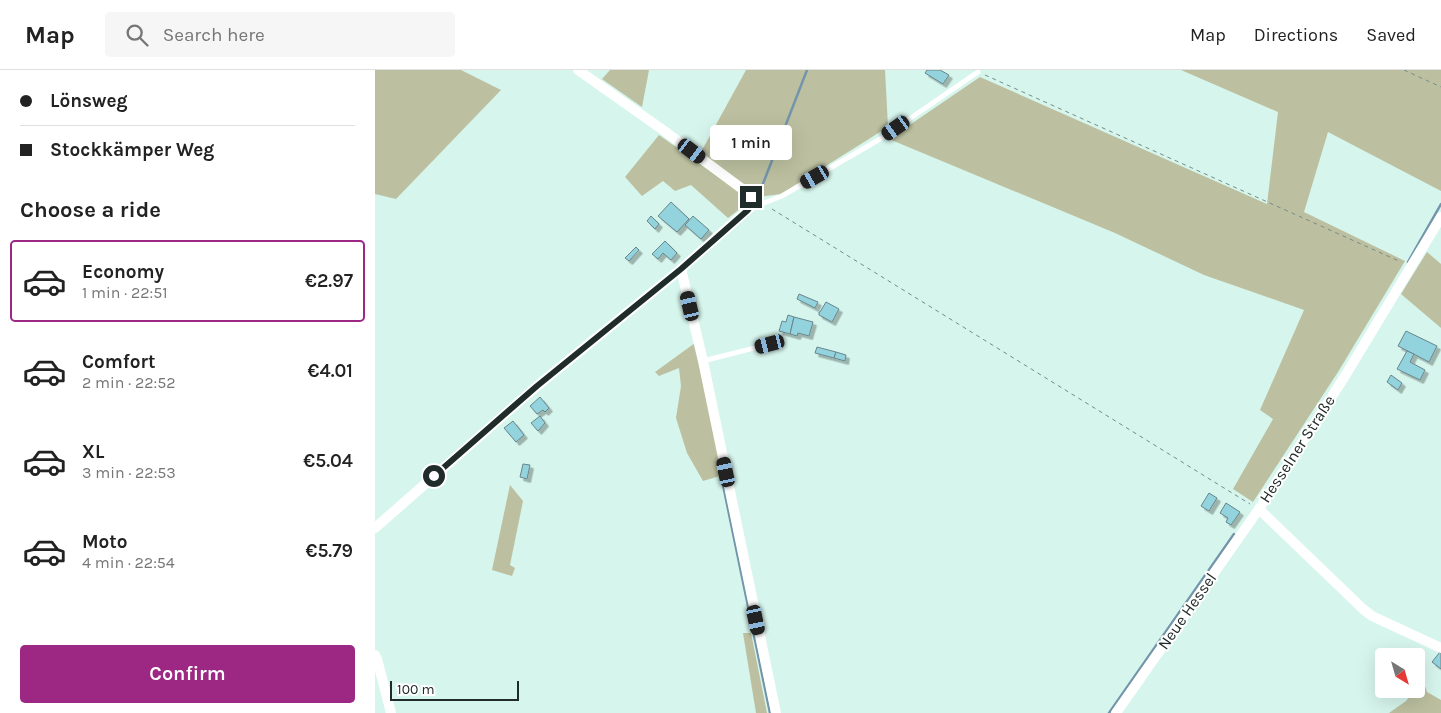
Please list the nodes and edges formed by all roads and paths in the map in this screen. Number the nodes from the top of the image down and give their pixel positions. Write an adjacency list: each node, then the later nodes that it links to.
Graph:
1 (578, 70): 5 (street)
2 (1404, 70): 4 (path)
3 (978, 72): 5 (lane); 7 (path)
4 (1441, 87)
5 (759, 203): 8 (street); 11 (path)
6 (1441, 217): 7 (street, Hesselner Straße)
7 (1411, 267): 11 (street, Hesselner Straße)
8 (681, 269): 10 (street); 12 (street)
9 (770, 344): 10 (lane)
10 (703, 361): 16 (street)
11 (1259, 509): 13 (street, Hesselner Straße); 17 (street, Neue Hessel)
12 (375, 528)
13 (1441, 648)
14 (375, 655): 15 (street)
15 (391, 713)
16 (776, 713)
17 (1116, 713)

